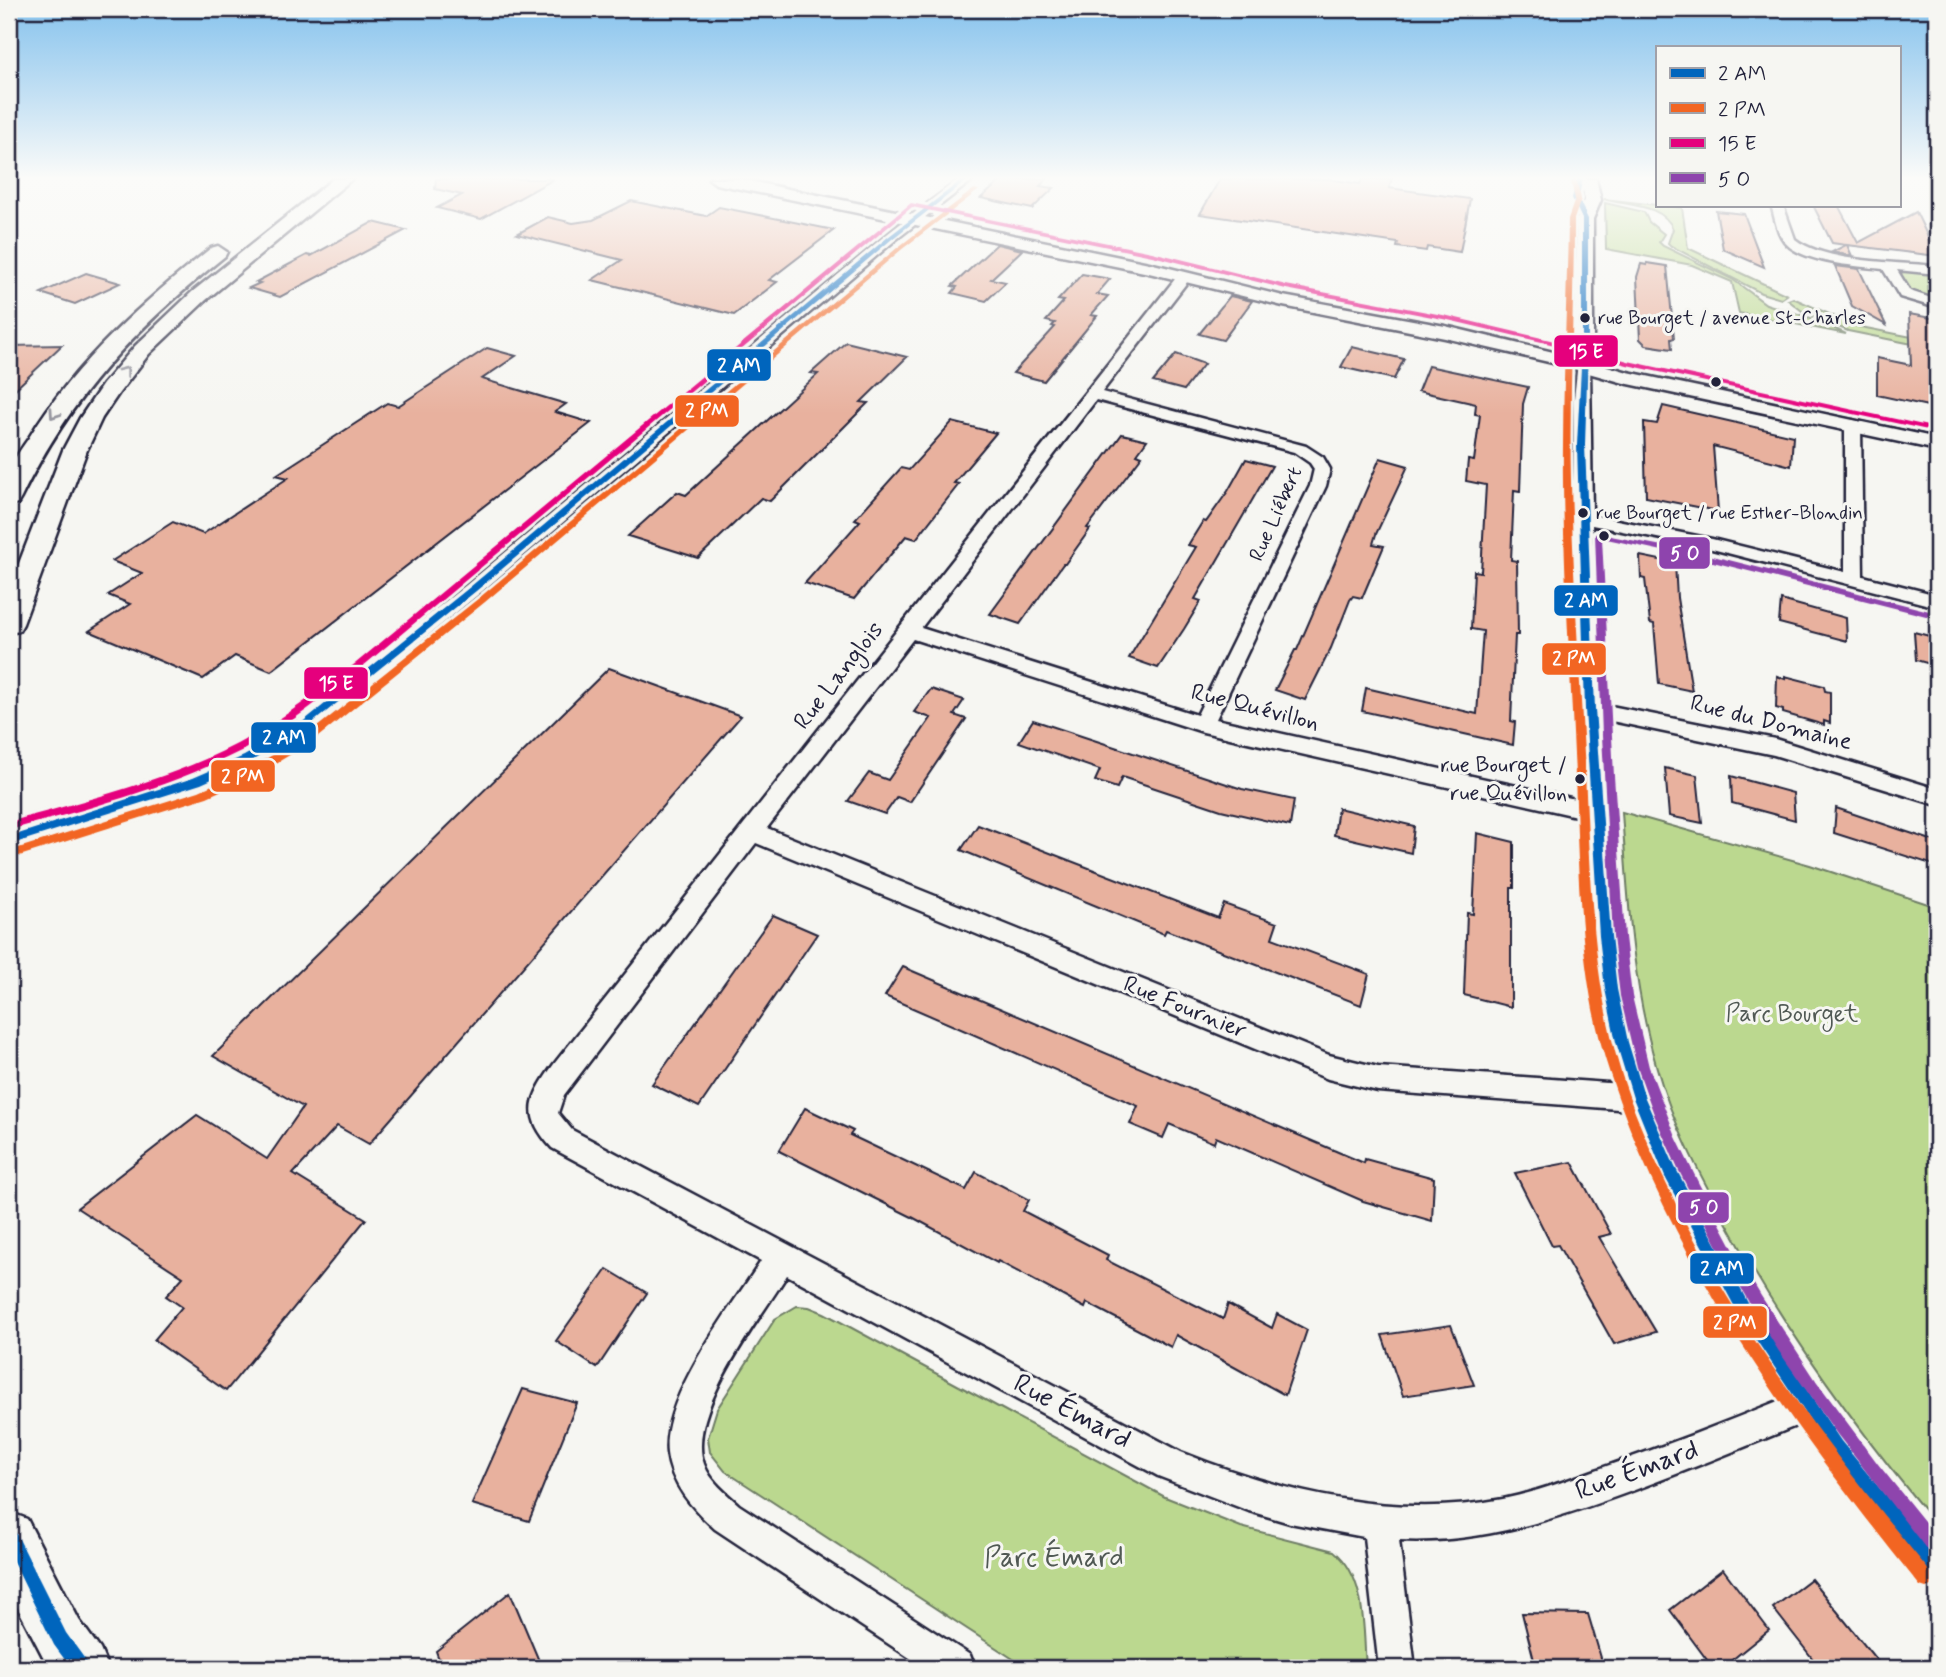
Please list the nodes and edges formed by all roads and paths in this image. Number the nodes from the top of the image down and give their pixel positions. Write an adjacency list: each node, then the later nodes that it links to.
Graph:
1 (212, 257): 15 (main road, one-way to 15)
2 (247, 257): 19 (main road, one-way to 2)
3 (868, 257): 26 (street)
4 (1092, 257): 9 (street)
5 (1585, 257): 11 (street)
6 (1828, 257): 7 (street)
7 (1887, 264): 8 (street); 10 (street)
8 (1937, 270)
9 (1184, 277): 11 (street); 12 (street, Rue Langlois)
10 (1937, 304)
11 (1583, 365): 13 (street); 16 (street)
12 (1092, 394): 20 (street, Rue Langlois); 22 (street, Rue Liébert)
13 (1853, 425): 14 (street); 17 (street)
14 (1937, 444)
15 (9, 498)
16 (1583, 517): 17 (street); 21 (street)
17 (1854, 580): 18 (street)
18 (1937, 601)
19 (9, 624)
20 (908, 631): 22 (street, Rue Quévillon); 25 (street, Rue Langlois)
21 (1590, 709): 23 (street, Rue du Domaine); 24 (street)
22 (1203, 724): 24 (street, Rue Quévillon)
23 (1937, 797)
24 (1596, 812): 27 (street)
25 (751, 831): 27 (street, Rue Fournier); 28 (street, Rue Langlois)
26 (9, 841)
27 (1639, 1098): 30 (street)
28 (544, 1113): 29 (street, Rue Émard)
29 (782, 1257): 31 (street, Rue Émard); 35 (street)
30 (1807, 1405): 31 (street, Rue Émard); 33 (street)
31 (1379, 1521): 36 (street)
32 (9, 1537): 34 (main road)
33 (1937, 1571)
34 (81, 1668)
35 (957, 1668)
36 (1397, 1668)

